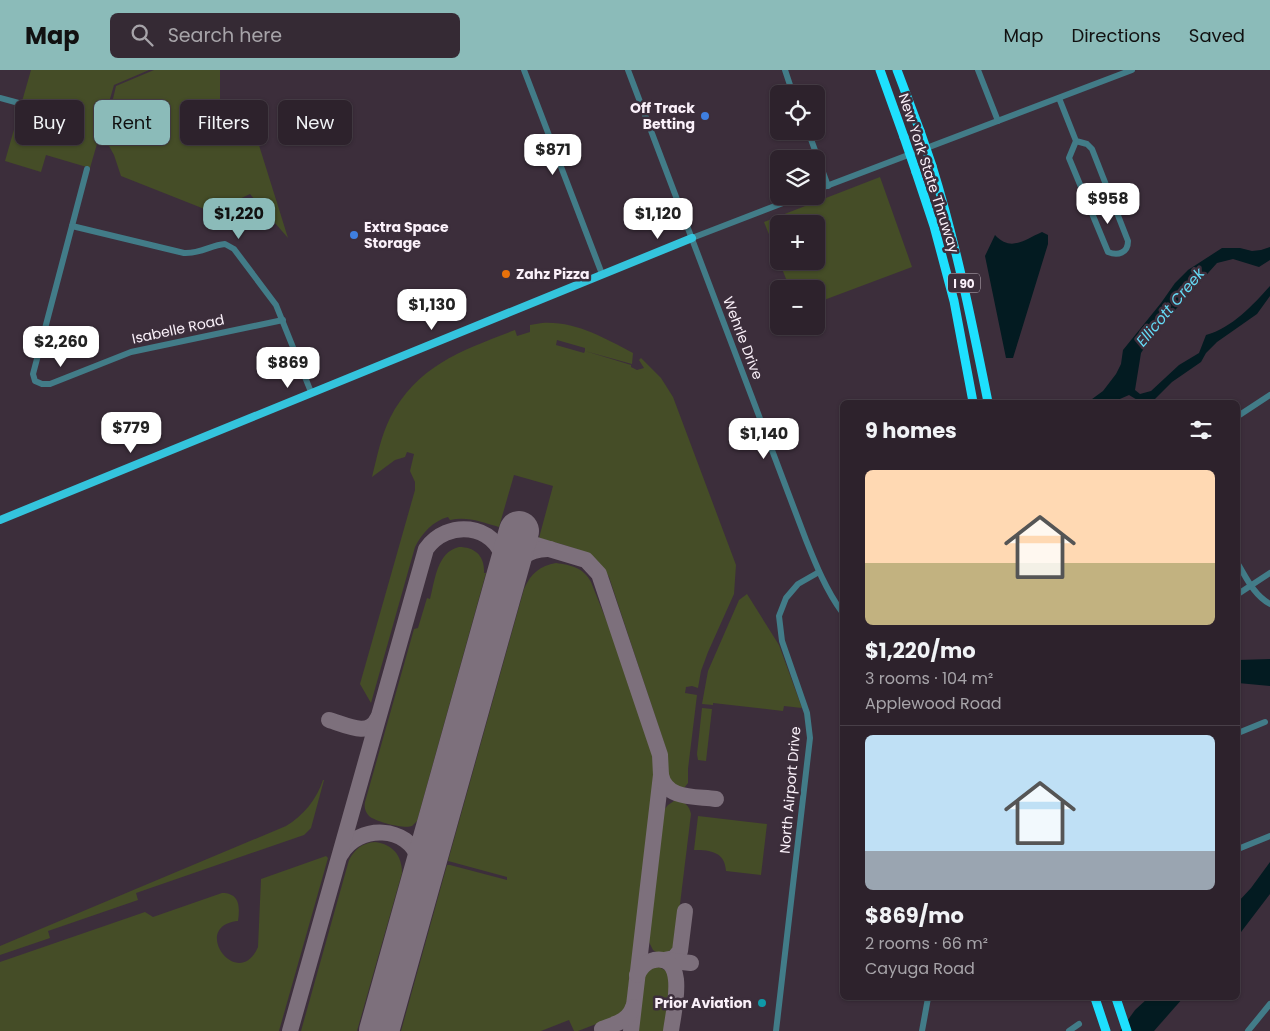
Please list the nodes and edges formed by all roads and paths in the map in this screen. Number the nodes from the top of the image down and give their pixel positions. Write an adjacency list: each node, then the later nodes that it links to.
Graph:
1 (524, 70): 21 (street)
2 (628, 70): 20 (street, Wehrle Drive)
3 (784, 70): 8 (street)
4 (880, 70): 25 (highway, New York State Thruway / I 90, bridge)
5 (897, 70): 26 (highway, New York State Thruway / I 90, bridge)
6 (978, 70): 12 (street)
7 (1132, 70): 10 (street)
8 (790, 85)
9 (0, 98): 11 (street)
10 (1060, 98): 12 (street); 14 (street)
11 (15, 102)
12 (998, 121): 16 (street)
13 (811, 140): 16 (street)
14 (1076, 142): 14 (street)
15 (87, 169): 19 (street, Isabelle Road)
16 (828, 186): 17 (street)
17 (825, 187)
18 (778, 205): 20 (street)
19 (72, 226): 22 (street); 22 (street, Isabelle Road)
20 (692, 238): 21 (main road); 30 (street, Wehrle Drive)
21 (602, 274): 23 (main road)
22 (283, 320): 23 (street)
23 (311, 392): 28 (main road)
24 (1270, 395): 27 (street)
25 (973, 400)
26 (988, 400)
27 (1240, 415)
28 (0, 520)
29 (1240, 567): 32 (street)
30 (818, 572): 35 (street, Wehrle Drive); 46 (street, North Airport Drive)
31 (1270, 573): 32 (street)
32 (1251, 586): 33 (street); 34 (street)
33 (1240, 593)
34 (1270, 604)
35 (840, 609)
36 (1265, 722): 37 (street)
37 (1240, 732)
38 (1270, 836): 39 (street)
39 (1240, 848)
40 (928, 1000): 47 (street)
41 (1096, 1000): 49 (highway)
42 (1117, 1000): 45 (highway)
43 (1270, 1004): 50 (street)
44 (1079, 1024): 48 (street)
45 (1126, 1028)
46 (776, 1031)
47 (922, 1031)
48 (1069, 1031)
49 (1106, 1031)
50 (1248, 1031)

